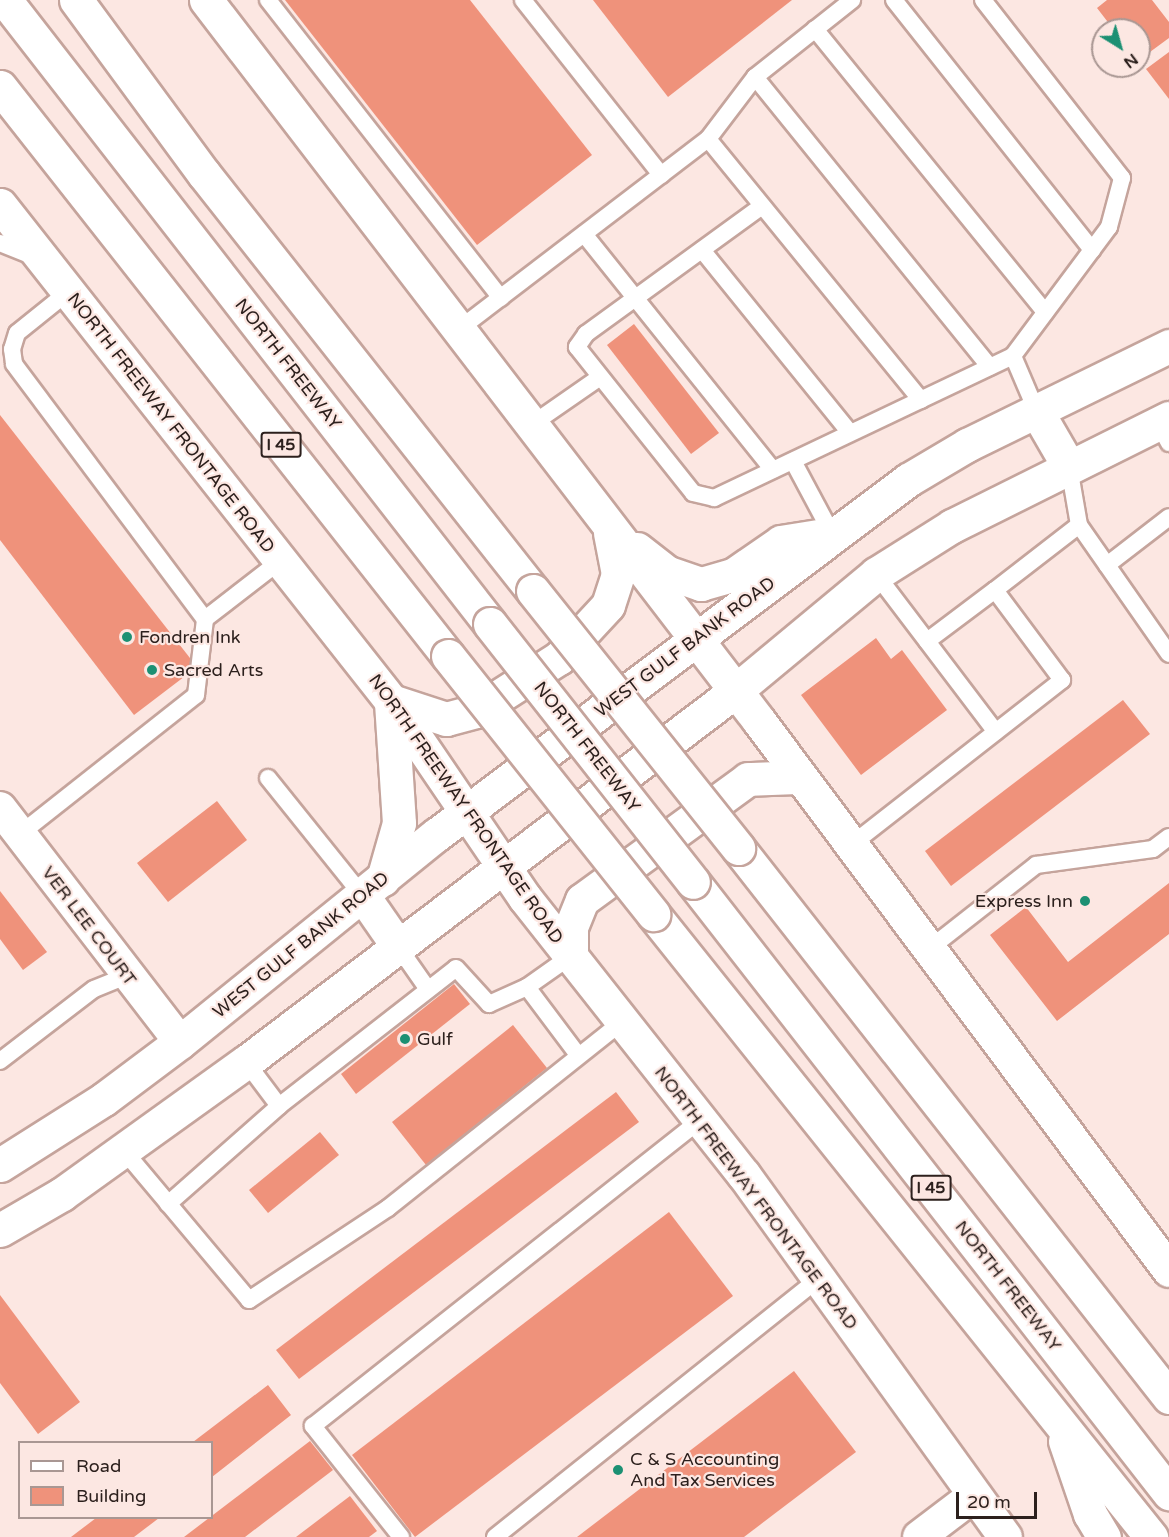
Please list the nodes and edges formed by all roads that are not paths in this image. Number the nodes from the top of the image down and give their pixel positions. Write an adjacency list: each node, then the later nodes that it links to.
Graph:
1 (5, 0): 87 (main road, NORTH FREEWAY / I 45, bridge)
2 (76, 0): 14 (main road)
3 (104, 0): 14 (main road)
4 (206, 0): 27 (main road)
5 (268, 0): 24 (lane)
6 (523, 0): 15 (lane)
7 (852, 0): 10 (lane)
8 (894, 0): 21 (lane)
9 (983, 0): 21 (lane)
10 (815, 29): 11 (lane); 26 (lane)
11 (755, 77): 13 (lane); 30 (lane)
12 (0, 87): 86 (main road, I 45, bridge)
13 (708, 139): 15 (lane); 17 (lane)
14 (204, 174): 81 (main road, bridge)
15 (661, 176): 18 (lane)
16 (0, 206): 22 (main road, NORTH FREEWAY FRONTAGE ROAD)
17 (762, 206): 20 (lane); 32 (lane)
18 (584, 234): 24 (lane); 25 (lane)
19 (0, 243): 22 (lane)
20 (702, 250): 25 (lane); 36 (lane)
21 (1092, 250): 26 (lane)
22 (45, 261): 23 (main road, NORTH FREEWAY FRONTAGE ROAD)
23 (68, 292): 44 (main road, NORTH FREEWAY FRONTAGE ROAD); 48 (lane)
24 (501, 298): 27 (lane)
25 (636, 299): 31 (lane); 39 (lane)
26 (1045, 312): 29 (lane)
27 (458, 330): 34 (main road)
28 (1169, 346): 33 (main road, WEST GULF BANK ROAD)
29 (1013, 356): 30 (lane); 33 (lane)
30 (990, 367): 32 (lane)
31 (600, 377): 34 (lane); 39 (lane)
32 (921, 400): 36 (lane)
33 (1036, 410): 38 (main road); 43 (main road, WEST GULF BANK ROAD)
34 (531, 425): 42 (main road)
35 (1165, 428): 38 (main road)
36 (850, 434): 37 (lane)
37 (793, 461): 39 (lane); 43 (lane)
38 (1069, 467): 41 (lane); 46 (main road)
39 (773, 470)
40 (1169, 517): 45 (lane)
41 (1079, 525): 45 (lane); 47 (lane)
42 (608, 526): 43 (main road); 49 (main road); 53 (main road)
43 (832, 534): 49 (main road, WEST GULF BANK ROAD)
44 (280, 561): 48 (lane); 53 (main road, NORTH FREEWAY FRONTAGE ROAD)
45 (1107, 565): 51 (lane)
46 (876, 574): 50 (lane); 52 (main road)
47 (994, 590): 50 (lane); 54 (lane)
48 (206, 619): 59 (lane)
49 (695, 641): 52 (main road); 58 (main road, WEST GULF BANK ROAD)
50 (927, 641): 54 (lane)
51 (1169, 654)
52 (734, 692): 56 (main road); 62 (main road)
53 (391, 701): 58 (main road, NORTH FREEWAY FRONTAGE ROAD); 63 (main road)
54 (996, 732): 61 (lane)
55 (268, 777): 63 (lane)
56 (800, 777): 61 (main road); 66 (main road)
57 (0, 808): 59 (street, VER LEE COURT)
58 (468, 810): 62 (main road, NORTH FREEWAY FRONTAGE ROAD); 63 (main road, WEST GULF BANK ROAD)
59 (20, 834): 67 (street, VER LEE COURT)
60 (1169, 837): 65 (lane)
61 (850, 845): 65 (main road)
62 (505, 866): 64 (main road); 66 (main road, NORTH FREEWAY FRONTAGE ROAD)
63 (373, 888): 64 (main road); 71 (main road, WEST GULF BANK ROAD)
64 (397, 945): 69 (lane); 74 (main road)
65 (929, 949): 82 (main road)
66 (571, 956): 68 (lane); 70 (main road, NORTH FREEWAY FRONTAGE ROAD)
67 (127, 976): 71 (street, VER LEE COURT); 73 (lane)
68 (527, 987): 69 (lane); 72 (lane)
69 (427, 988): 75 (lane)
70 (623, 1021): 72 (lane); 76 (main road, NORTH FREEWAY FRONTAGE ROAD)
71 (180, 1042): 78 (main road, WEST GULF BANK ROAD)
72 (578, 1055): 79 (lane)
73 (0, 1061)
74 (246, 1062): 75 (lane); 77 (main road)
75 (279, 1106): 79 (lane)
76 (701, 1120): 83 (main road, NORTH FREEWAY FRONTAGE ROAD); 89 (lane)
77 (125, 1152): 79 (lane); 80 (main road)
78 (5, 1154)
79 (168, 1204)
80 (0, 1230)
81 (1065, 1263): 84 (main road); 85 (main road)
82 (1169, 1270)
83 (818, 1279): 88 (main road, NORTH FREEWAY FRONTAGE ROAD); 90 (lane)
84 (1169, 1377)
85 (1169, 1397)
86 (1057, 1416): 93 (main road); 94 (main road, I 45)
87 (1169, 1493)
88 (973, 1496): 91 (street); 92 (main road, NORTH FREEWAY FRONTAGE ROAD)
89 (401, 1537)
90 (495, 1537)
91 (919, 1537)
92 (1005, 1537)
93 (1104, 1537)
94 (1151, 1537)

